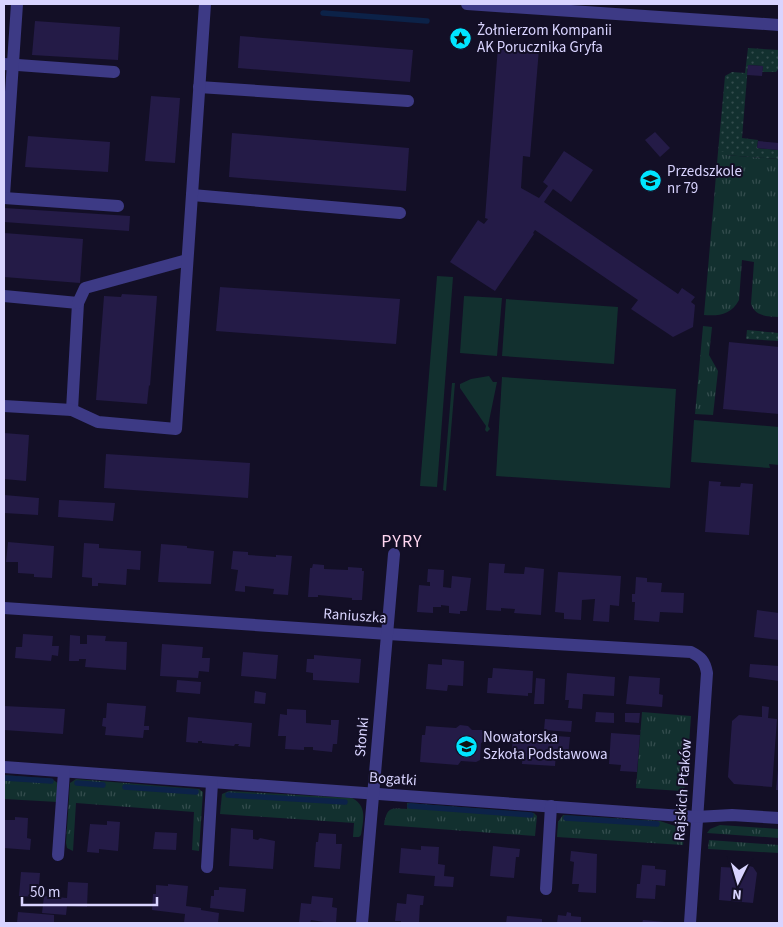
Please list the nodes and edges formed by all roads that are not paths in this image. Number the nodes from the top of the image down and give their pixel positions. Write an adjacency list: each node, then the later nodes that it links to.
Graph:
1 (17, 4): 5 (street)
2 (205, 4): 7 (street)
3 (467, 4): 4 (street)
4 (779, 25)
5 (8, 64): 6 (street); 10 (street)
6 (114, 72)
7 (199, 87): 8 (street); 9 (street)
8 (408, 101)
9 (192, 195): 12 (street); 13 (street)
10 (4, 196): 11 (street)
11 (118, 206)
12 (400, 213)
13 (188, 260): 15 (street); 17 (street)
14 (4, 296): 15 (street)
15 (78, 302): 17 (street)
16 (4, 406): 17 (street)
17 (72, 410)
18 (394, 554): 20 (street, Słonki)
19 (4, 608): 20 (street, Raniuszka)
20 (388, 634): 21 (street, Raniuszka); 25 (street, Słonki)
21 (703, 659): 27 (street, Rajskich Ptaków)
22 (4, 767): 23 (street, Bogatki)
23 (64, 772): 24 (street, Bogatki); 29 (street)
24 (212, 783): 25 (street, Bogatki); 30 (street)
25 (374, 794): 26 (street, Bogatki); 32 (street, Słonki)
26 (551, 806): 27 (street, Bogatki); 31 (street)
27 (696, 817): 28 (street, Bogatki); 33 (street, Rajskich Ptaków)
28 (779, 818)
29 (58, 854)
30 (207, 867)
31 (546, 889)
32 (362, 923)
33 (690, 923)

